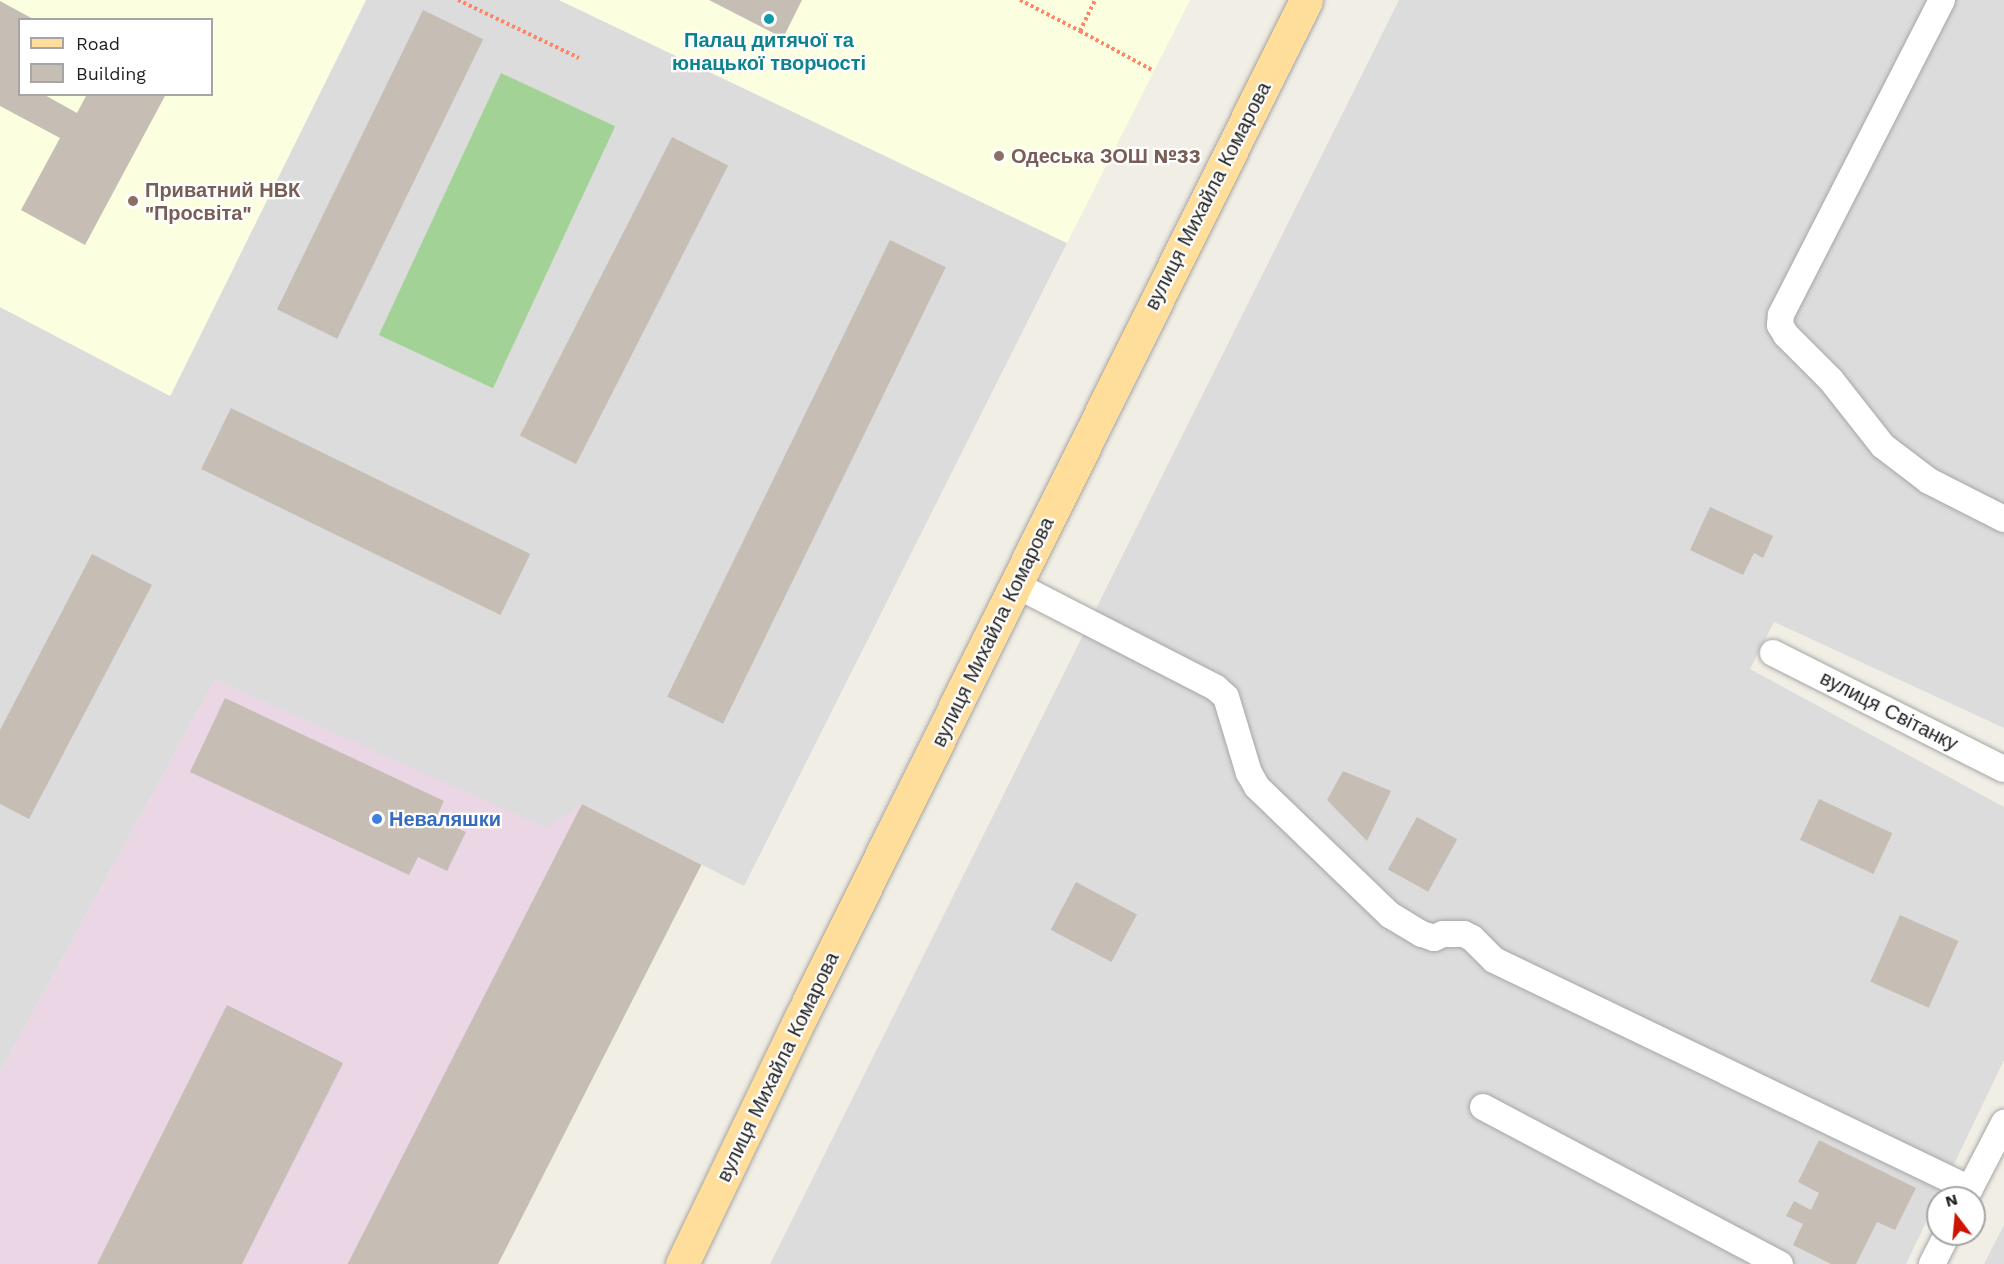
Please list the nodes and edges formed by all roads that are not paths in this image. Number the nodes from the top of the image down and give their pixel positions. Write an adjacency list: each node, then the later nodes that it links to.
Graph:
1 (1306, 0): 4 (main road, вулиця Михайла Комарова)
2 (1942, 0): 3 (street)
3 (2004, 519)
4 (1016, 585): 9 (street); 12 (main road, вулиця Михайла Комарова)
5 (1773, 653): 6 (street, вулиця Світанку)
6 (2004, 769)
7 (1483, 1107): 13 (street)
8 (2004, 1123): 10 (street)
9 (1954, 1186)
10 (1972, 1186)
11 (1941, 1246): 14 (street)
12 (682, 1264)
13 (1780, 1264)
14 (1932, 1264)

